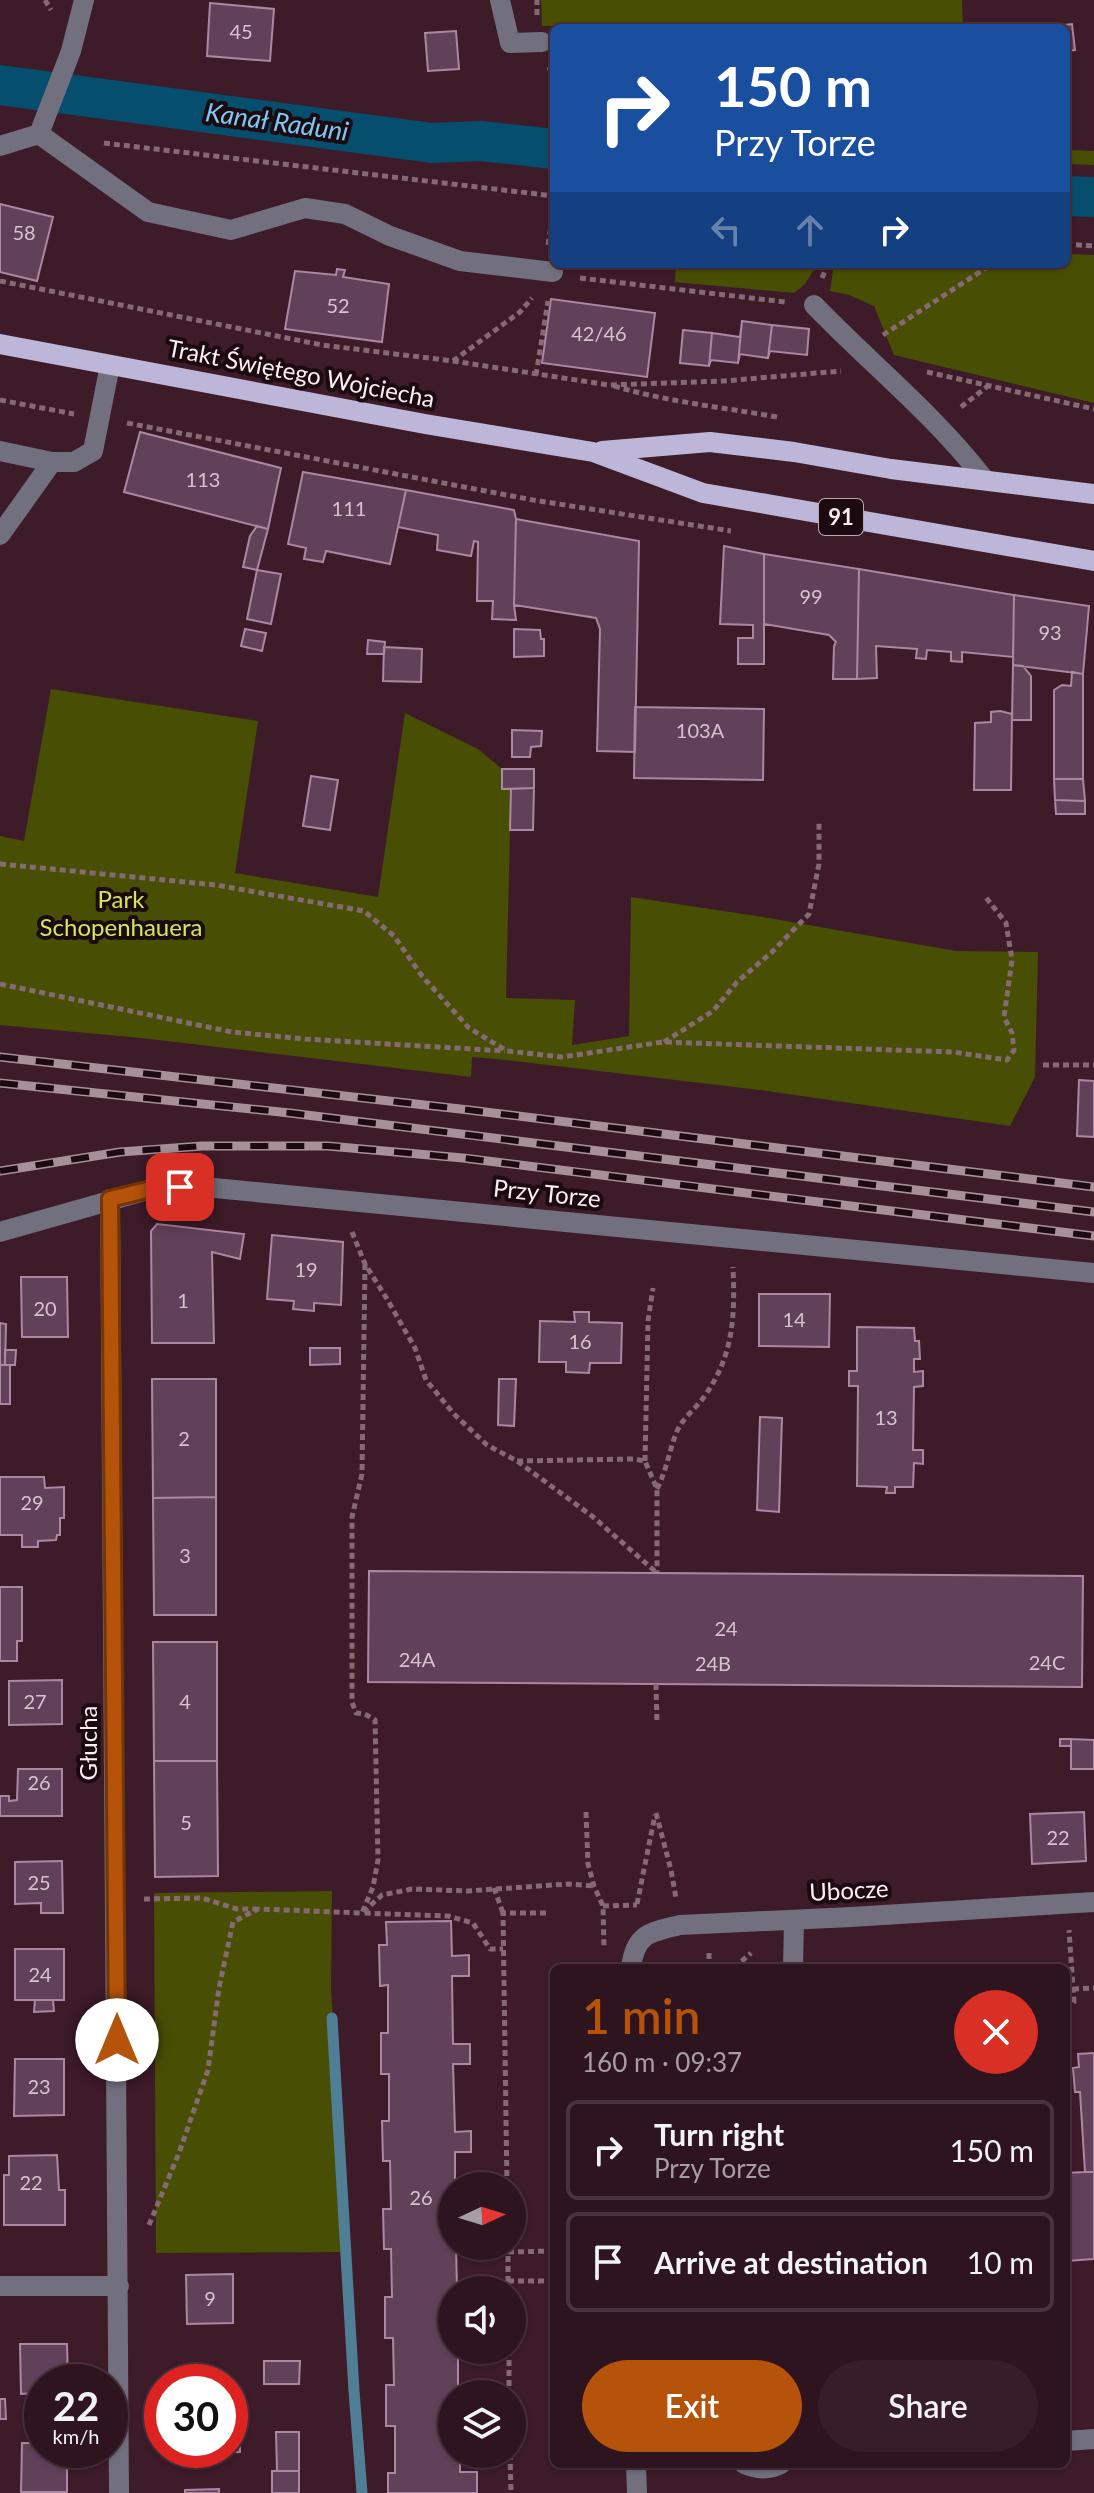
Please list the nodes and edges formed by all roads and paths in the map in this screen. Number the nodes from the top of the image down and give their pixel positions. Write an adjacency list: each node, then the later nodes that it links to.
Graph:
1 (84, 0): 4 (street)
2 (500, 0): 3 (street)
3 (542, 42)
4 (39, 134): 5 (street); 14 (street)
5 (0, 146)
6 (173, 152): 7 (path)
7 (550, 196)
8 (550, 232): 11 (path)
9 (1070, 244): 10 (path)
10 (1094, 246)
11 (550, 265)
12 (551, 268): 14 (path)
13 (986, 268): 20 (path)
14 (553, 272): 16 (path); 18 (path); 21 (path)
15 (0, 281): 18 (path)
16 (814, 305): 20 (street)
17 (0, 344): 19 (main road, Trakt Świętego Wojciecha / 91)
18 (453, 361): 21 (path)
19 (110, 365): 26 (street); 28 (main road, Trakt Świętego Wojciecha / 91)
20 (880, 367): 22 (path); 24 (path); 30 (street)
21 (536, 375): 22 (path)
22 (609, 385): 25 (path)
23 (0, 400): 26 (path)
24 (1094, 409)
25 (753, 413)
26 (99, 418): 29 (street); 32 (path)
27 (0, 451): 29 (street)
28 (593, 452): 30 (main road, Trakt Świętego Wojciecha / 91); 34 (main road, Trakt Świętego Wojciecha / 91)
29 (52, 462): 33 (street)
30 (985, 480): 31 (main road, Trakt Świętego Wojciecha / 91)
31 (1094, 494)
32 (741, 533)
33 (0, 535)
34 (1094, 561)
35 (819, 821): 39 (path)
36 (0, 864): 40 (path)
37 (984, 895): 39 (path)
38 (0, 984): 40 (path)
39 (663, 1042): 40 (path)
40 (507, 1051)
41 (1043, 1065): 42 (path)
42 (1094, 1065)
43 (110, 1199): 45 (street, Przy Torze); 48 (street, Przy Torze); 82 (street, Głucha)
44 (347, 1219): 47 (path)
45 (0, 1232)
46 (733, 1258): 52 (path)
47 (365, 1264): 50 (path); 62 (path)
48 (1094, 1273)
49 (653, 1288): 51 (path)
50 (517, 1461): 51 (path); 52 (path)
51 (645, 1461): 52 (path)
52 (657, 1489)
53 (656, 1684): 54 (path)
54 (657, 1724)
55 (586, 1812): 56 (path)
56 (594, 1886): 57 (path); 69 (path)
57 (494, 1888): 62 (path); 63 (path)
58 (143, 1899): 61 (path)
59 (1094, 1902): 65 (street, Ubocze)
60 (637, 1904): 66 (path)
61 (258, 1909): 62 (path); 76 (path)
62 (362, 1913): 68 (path)
63 (503, 1913): 64 (path); 68 (path)
64 (550, 1913)
65 (794, 1920): 66 (street, Ubocze); 71 (street)
66 (680, 1925): 70 (street, Ubocze)
67 (1069, 1929): 73 (path)
68 (503, 1949): 75 (path)
69 (604, 1952)
70 (632, 1964)
71 (793, 1964)
72 (1094, 1988): 73 (path)
73 (1073, 1989): 74 (path)
74 (1070, 2006)
75 (507, 2172)
76 (148, 2226)
77 (526, 2250): 78 (path)
78 (550, 2251)
79 (526, 2281): 80 (path)
80 (550, 2281)
81 (0, 2286): 82 (street)
82 (119, 2286): 87 (street, Głucha)
83 (1094, 2439): 84 (street)
84 (1070, 2441)
85 (510, 2468): 88 (path)
86 (636, 2468): 89 (street)
87 (119, 2493)
88 (511, 2493)
89 (637, 2493)

